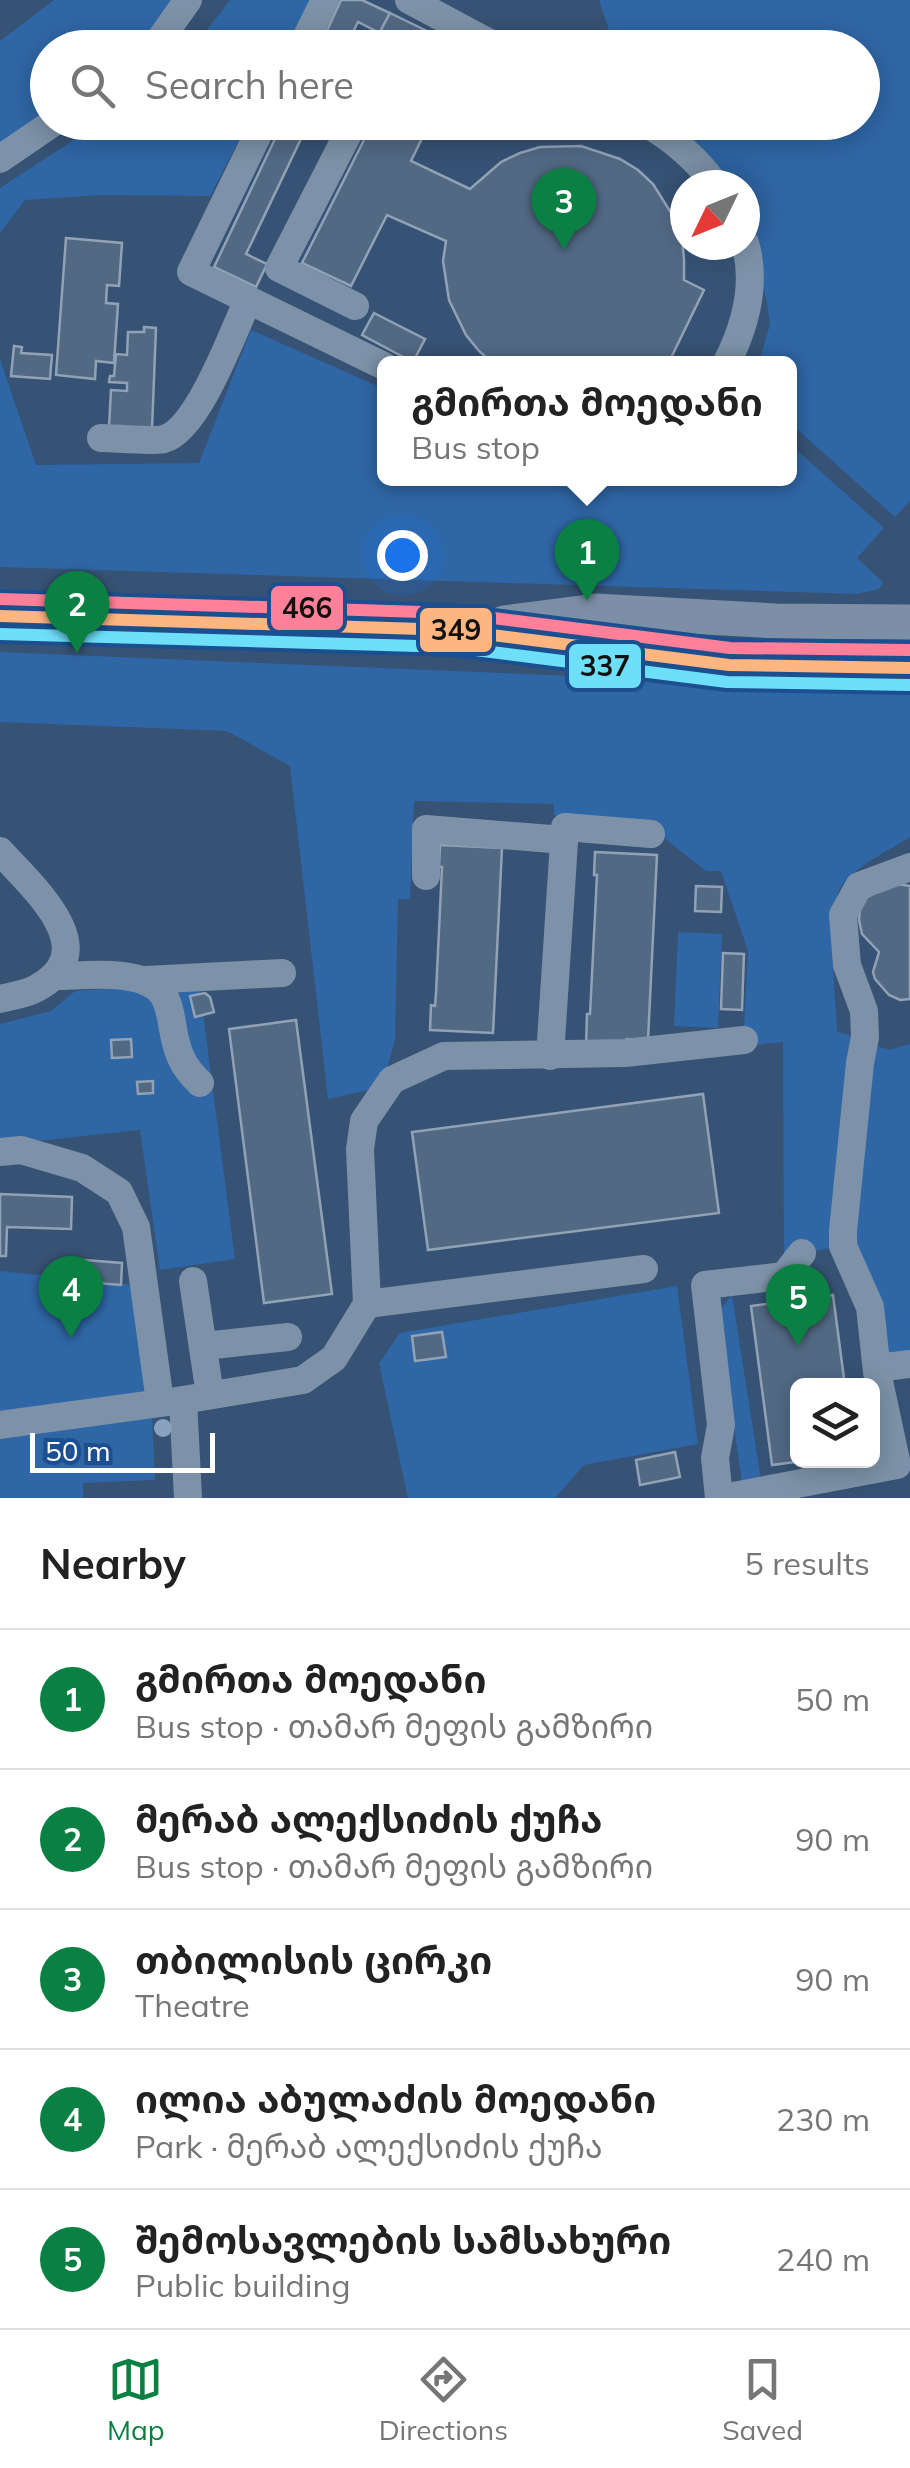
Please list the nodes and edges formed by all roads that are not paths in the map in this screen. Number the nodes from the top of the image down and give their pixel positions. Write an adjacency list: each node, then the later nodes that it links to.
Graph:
1 (188, 0): 4 (street)
2 (324, 0): 5 (street)
3 (409, 0): 6 (street)
4 (167, 30)
5 (310, 30)
6 (465, 30)
7 (30, 138): 11 (street)
8 (255, 140): 14 (street)
9 (345, 140): 15 (street)
10 (671, 140): 12 (street)
11 (0, 159)
12 (705, 170)
13 (749, 260): 16 (street)
14 (248, 300): 17 (street); 18 (street)
15 (355, 306)
16 (729, 356)
17 (377, 363)
18 (101, 438)
19 (0, 616): 20 (main road)
20 (453, 630): 21 (main road); 21 (main road)
21 (907, 645)
22 (651, 834): 23 (street)
23 (564, 840): 27 (street); 35 (street)
24 (0, 852): 26 (street)
25 (910, 867): 45 (street)
26 (13, 874): 29 (street)
27 (426, 876)
28 (282, 973): 30 (street)
29 (55, 976): 30 (street); 31 (street)
30 (146, 980): 32 (street)
31 (0, 999)
32 (170, 1012): 34 (street); 36 (street)
33 (744, 1040): 35 (street)
34 (194, 1042)
35 (550, 1056): 41 (street)
36 (200, 1083)
37 (0, 1152): 46 (street)
38 (802, 1252): 49 (street)
39 (644, 1269): 41 (street)
40 (193, 1281): 43 (street)
41 (367, 1304): 46 (street)
42 (288, 1337): 43 (street)
43 (204, 1346): 46 (street)
44 (910, 1364): 45 (street)
45 (877, 1368): 48 (street)
46 (184, 1399): 47 (street); 50 (street)
47 (0, 1425)
48 (904, 1472): 49 (street)
49 (734, 1497)
50 (188, 1498)

